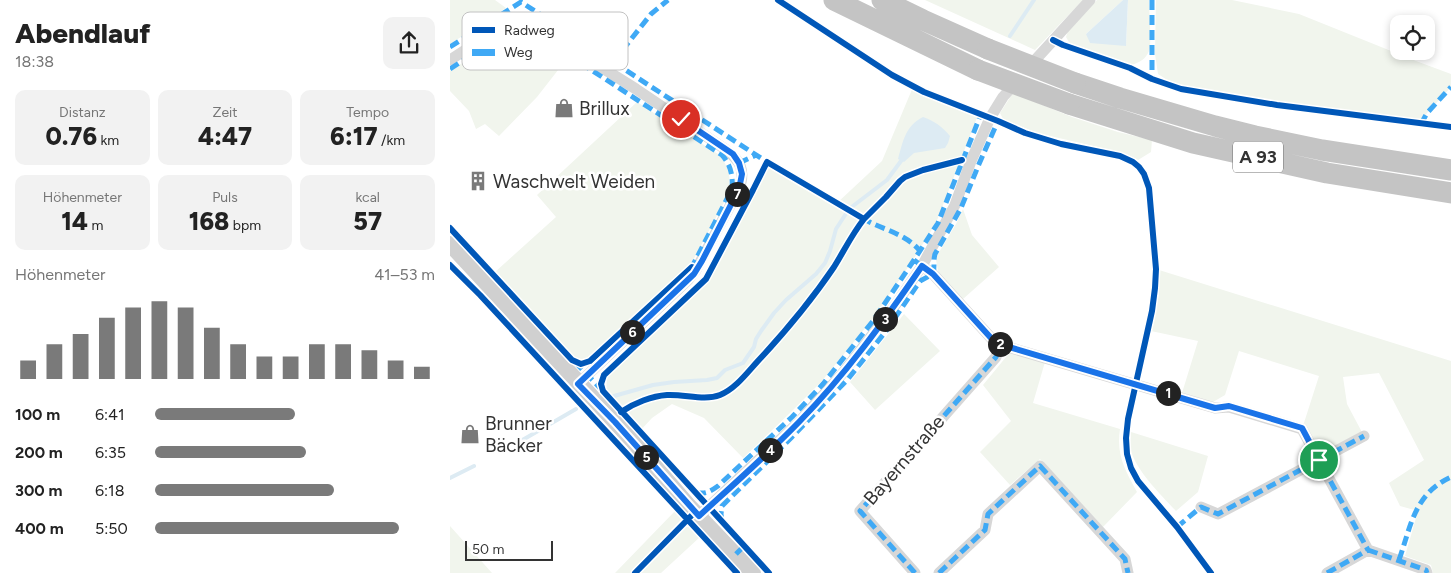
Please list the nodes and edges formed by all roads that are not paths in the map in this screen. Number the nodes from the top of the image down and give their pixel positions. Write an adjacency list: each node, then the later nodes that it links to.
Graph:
1 (834, 0): 8 (highway, A 93, bridge)
2 (882, 0): 7 (highway, A 93, bridge)
3 (1090, 0): 10 (street)
4 (462, 52): 5 (street)
5 (450, 60)
6 (605, 70): 12 (street)
7 (1451, 170)
8 (1451, 193)
9 (450, 244): 12 (street)
10 (922, 266): 11 (street); 16 (street)
11 (1002, 345): 14 (street); 19 (street, Bayernstraße)
12 (578, 384): 16 (street)
13 (1364, 436): 14 (street)
14 (1319, 460): 15 (street); 17 (street)
15 (1201, 507)
16 (699, 516): 18 (street)
17 (1368, 550): 22 (street); 23 (street)
18 (753, 573)
19 (916, 573)
20 (939, 573): 21 (street)
21 (1128, 573)
22 (1327, 573)
23 (1427, 573)

